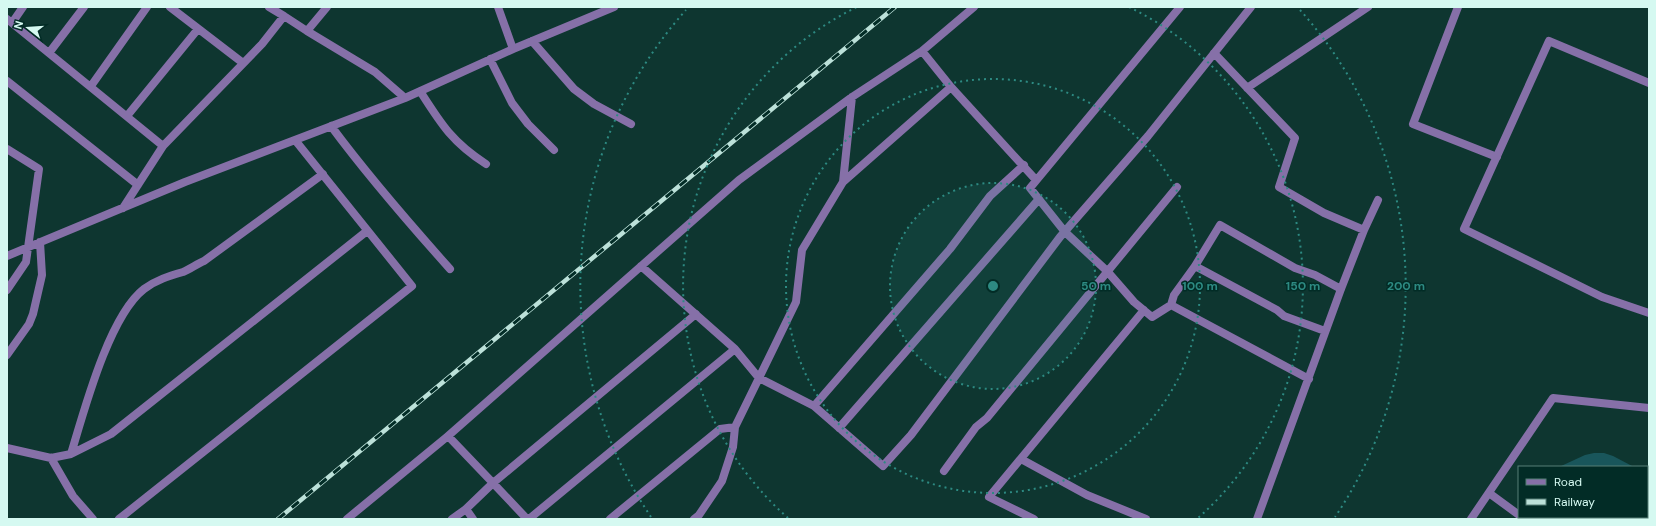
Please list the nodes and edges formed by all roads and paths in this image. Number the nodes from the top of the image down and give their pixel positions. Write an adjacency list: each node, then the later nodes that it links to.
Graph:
1 (23, 7): 15 (street)
2 (84, 7): 22 (street)
3 (147, 7): 27 (street)
4 (170, 7): 16 (street)
5 (268, 7): 14 (street)
6 (327, 7): 17 (street)
7 (498, 7): 19 (street)
8 (614, 7): 18 (street)
9 (974, 7): 20 (street)
10 (1180, 7): 44 (street)
11 (1251, 7): 21 (street)
12 (1368, 7): 29 (street)
13 (1458, 7): 40 (street)
14 (284, 16): 17 (street); 24 (street)
15 (9, 21): 22 (street)
16 (198, 29): 24 (street); 33 (street)
17 (308, 31): 32 (street)
18 (532, 41): 19 (street); 34 (street)
19 (512, 48): 23 (street)
20 (922, 51): 28 (street); 31 (street)
21 (1214, 53): 29 (street); 53 (street)
22 (49, 54): 27 (street)
23 (490, 59): 30 (street); 39 (street)
24 (243, 63): 37 (street)
25 (7, 81): 46 (street)
26 (1649, 83): 40 (street)
27 (91, 86): 33 (street)
28 (951, 87): 42 (street); 45 (street)
29 (1247, 88): 51 (street)
30 (420, 91): 32 (street); 41 (street)
31 (852, 97): 45 (street); 57 (street)
32 (405, 98): 35 (street)
33 (128, 116): 37 (street)
34 (631, 124)
35 (331, 126): 36 (street); 59 (street)
36 (295, 140): 43 (street); 50 (street)
37 (163, 146): 46 (street)
38 (7, 150): 55 (street)
39 (554, 150)
40 (1496, 157): 65 (street)
41 (486, 164)
42 (1024, 165): 44 (street); 72 (street)
43 (323, 174): 52 (street); 78 (street)
44 (1036, 180): 48 (street)
45 (843, 182): 70 (street)
46 (138, 185): 50 (street)
47 (1177, 187): 60 (street)
48 (1039, 199): 53 (street); 75 (street)
49 (1378, 200): 51 (street)
50 (123, 208): 54 (street)
51 (1364, 230): 61 (street)
52 (367, 231): 78 (street); 87 (street)
53 (1065, 232): 60 (street); 75 (street)
54 (40, 242): 55 (street); 69 (street)
55 (27, 247): 56 (street); 62 (street)
56 (7, 256)
57 (641, 266): 66 (street); 76 (street)
58 (1195, 266): 61 (street); 63 (street); 67 (street)
59 (450, 268)
60 (1107, 271): 64 (street); 81 (street)
61 (1341, 289): 67 (street)
62 (7, 290)
63 (1171, 305): 64 (street); 71 (street)
64 (1144, 310): 80 (street)
65 (1649, 313)
66 (696, 314): 68 (street); 82 (street)
67 (1325, 331): 71 (street)
68 (735, 349): 70 (street); 91 (street)
69 (7, 355)
70 (758, 378): 72 (street); 74 (street)
71 (1309, 379): 96 (street)
72 (814, 406): 75 (street)
73 (1649, 408): 83 (street)
74 (735, 427): 92 (street); 93 (street)
75 (839, 428)
76 (448, 436): 82 (street); 88 (street)
77 (7, 448): 79 (street)
78 (71, 454): 79 (street)
79 (51, 458): 86 (street)
80 (1021, 459): 94 (street); 95 (street)
81 (944, 471)
82 (493, 484): 84 (street); 91 (street)
83 (1489, 493): 85 (street); 97 (street)
84 (466, 509): 89 (street); 90 (street)
85 (1518, 514)
86 (93, 519)
87 (119, 519)
88 (347, 519)
89 (452, 519)
90 (473, 519)
91 (528, 519)
92 (610, 519)
93 (694, 519)
94 (1034, 519)
95 (1146, 519)
96 (1257, 519)
97 (1471, 519)

